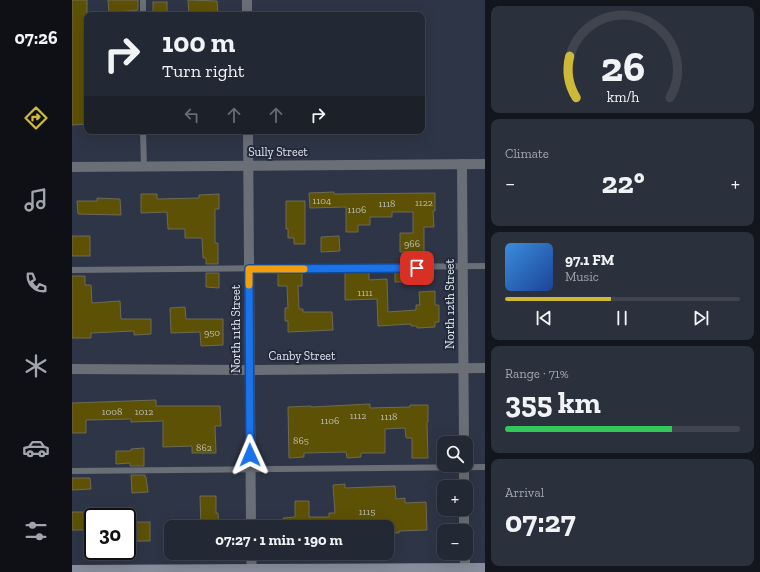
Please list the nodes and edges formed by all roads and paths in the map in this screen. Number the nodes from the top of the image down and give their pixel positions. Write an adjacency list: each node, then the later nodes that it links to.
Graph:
1 (143, 0): 3 (lane)
2 (247, 0): 4 (street)
3 (143, 12)
4 (247, 12)
5 (143, 134): 11 (lane)
6 (248, 134): 9 (street, North 11th Street)
7 (462, 164): 8 (street, Sully Street); 9 (street, Sully Street); 13 (street, North 12th Street)
8 (485, 164)
9 (248, 166): 11 (street, Sully Street); 14 (street, North 11th Street)
10 (72, 167): 11 (street, Sully Street)
11 (144, 167)
12 (485, 266): 13 (lane)
13 (463, 267): 14 (lane); 16 (street, North 12th Street)
14 (249, 269): 15 (lane); 19 (street, North 11th Street)
15 (72, 270)
16 (463, 368): 17 (street, Canby Street); 19 (street, Canby Street); 20 (street, North 12th Street)
17 (485, 368)
18 (72, 369): 19 (street, Canby Street)
19 (250, 370): 24 (street, North 11th Street)
20 (464, 436)
21 (473, 466): 23 (lane)
22 (437, 467): 24 (lane)
23 (485, 467)
24 (251, 470): 25 (lane); 26 (street, North 11th Street)
25 (72, 471)
26 (251, 520)
27 (251, 560): 31 (street)
28 (485, 568): 30 (main road)
29 (72, 570): 31 (main road)
30 (465, 570): 31 (main road)
31 (252, 571)

